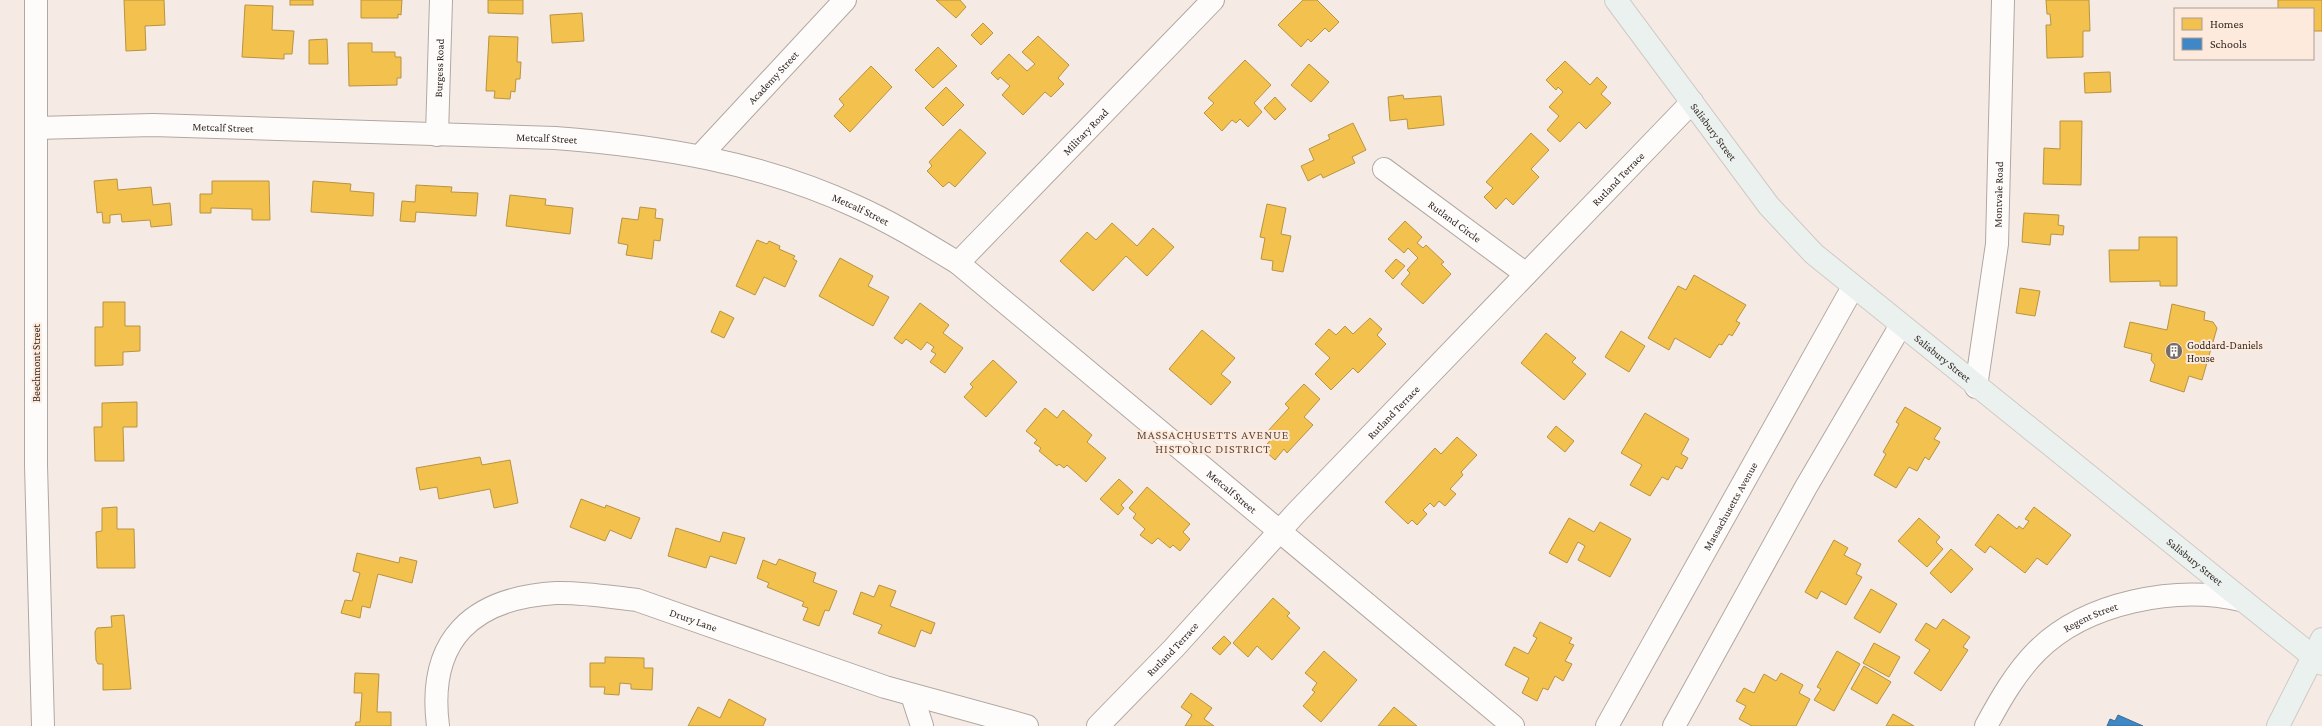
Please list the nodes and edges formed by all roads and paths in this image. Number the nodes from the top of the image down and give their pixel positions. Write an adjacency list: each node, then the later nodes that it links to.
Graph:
1 (36, 0): 8 (street, Beechmont Street)
2 (441, 0): 9 (street, Burgess Road)
3 (845, 0): 10 (street, Academy Street)
4 (1214, 0): 12 (street, Military Road)
5 (1616, 0): 7 (main road, Salisbury Street)
6 (2003, 0): 16 (street, Montvale Road)
7 (1692, 102): 13 (street, Rutland Terrace); 14 (main road, Salisbury Street)
8 (36, 128): 9 (street, Metcalf Street); 21 (street, Beechmont Street)
9 (437, 135): 10 (street, Metcalf Street)
10 (701, 155): 12 (street, Metcalf Street)
11 (1384, 169): 13 (street, Rutland Circle)
12 (958, 263): 17 (street, Metcalf Street)
13 (1526, 274): 17 (street, Rutland Terrace)
14 (1853, 287): 15 (main road, Salisbury Street); 27 (street, Massachusetts Avenue)
15 (1901, 326): 16 (main road, Salisbury Street); 28 (street)
16 (1976, 387): 18 (main road, Salisbury Street)
17 (1280, 531): 25 (street, Rutland Terrace); 26 (street, Metcalf Street)
18 (2241, 600): 19 (main road, Salisbury Street); 29 (street, Regent Street)
19 (2319, 654): 30 (main road)
20 (912, 695): 22 (street, Drury Lane); 23 (street); 24 (street, Drury Lane)
21 (43, 726)
22 (438, 726)
23 (922, 726)
24 (1027, 726)
25 (1098, 726)
26 (1513, 726)
27 (1607, 726)
28 (1674, 726)
29 (1986, 726)
30 (2278, 726)

